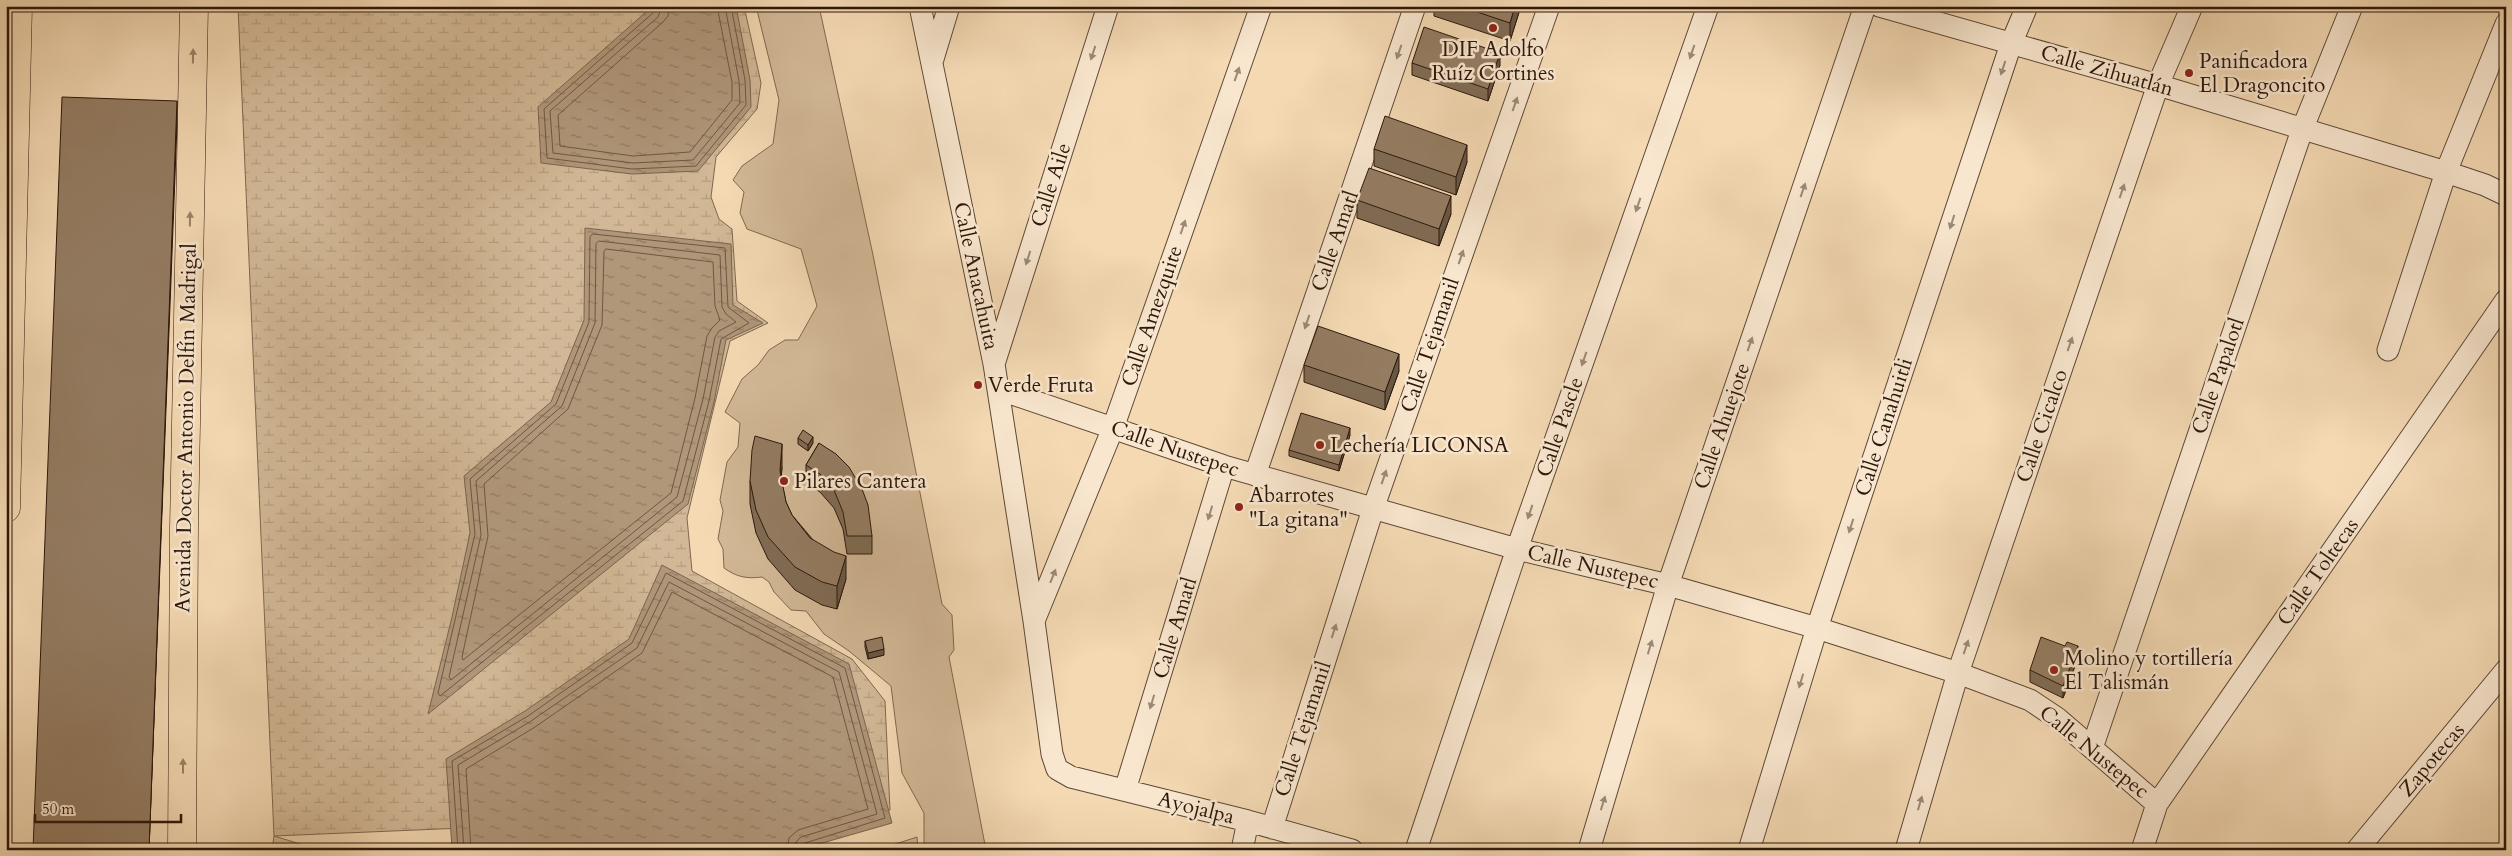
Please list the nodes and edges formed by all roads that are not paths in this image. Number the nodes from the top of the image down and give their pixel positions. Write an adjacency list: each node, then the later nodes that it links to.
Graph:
1 (18, 6): 29 (main road)
2 (194, 6): 44 (main road, Avenida Doctor Antonio Delfín Madrigal, one-way to 2)
3 (920, 6): 17 (street, Calle Anacahuita)
4 (949, 6): 17 (street)
5 (1108, 6): 24 (street, Calle Aile, one-way to 24)
6 (1261, 6): 26 (street, Calle Amezquite, one-way to 6)
7 (1415, 6): 28 (street, Calle Amatl, one-way to 28)
8 (1549, 6): 30 (street, Calle Tejamanil, one-way to 8)
9 (1708, 6): 31 (street, Calle Pascle, one-way to 31)
10 (1865, 6): 32 (street, Calle Ahuejote, one-way to 10)
11 (1879, 6): 16 (street, Calle Zihuatlán)
12 (2027, 6): 16 (street, Calle Canahuitli)
13 (2192, 6): 18 (street, Calle Cicalco)
14 (2352, 6): 19 (street, Calle Papalotl)
15 (2506, 24): 20 (street)
16 (2011, 44): 18 (street, Calle Zihuatlán); 34 (street, Calle Canahuitli, one-way to 34)
17 (932, 62): 24 (street, Calle Anacahuita)
18 (2158, 85): 19 (street, Calle Zihuatlán); 36 (street, Calle Cicalco, one-way to 18)
19 (2302, 130): 20 (street, Calle Zihuatlán); 37 (street, Calle Papalotl)
20 (2446, 172): 21 (street, Calle Zihuatlán); 23 (street)
21 (2506, 196)
22 (2504, 308): 40 (street, Calle Toltecas)
23 (2388, 350)
24 (994, 364): 25 (street, Calle Anacahuita)
25 (998, 389): 26 (street, Calle Nustepec); 33 (street, Calle Anacahuita)
26 (1113, 428): 27 (street, Calle Nustepec); 33 (street, Calle Amezquite, one-way to 26)
27 (1224, 466): 28 (street, Calle Nustepec); 39 (street, Calle Amatl, one-way to 39)
28 (1255, 475): 30 (street, Calle Nustepec)
29 (6, 508)
30 (1373, 509): 31 (street, Calle Nustepec); 42 (street, Calle Tejamanil, one-way to 30)
31 (1517, 549): 32 (street, Calle Nustepec); 47 (street, Calle Pascle)
32 (1668, 585): 34 (street, Calle Nustepec); 48 (street, Calle Ahuejote, one-way to 32)
33 (1034, 621): 38 (street, Calle Anacahuita)
34 (1818, 628): 36 (street, Calle Nustepec); 49 (street, Calle Canahuitli, one-way to 49)
35 (2506, 670): 51 (street, Zapotecas)
36 (1958, 673): 37 (street, Calle Nustepec); 50 (street, Calle Cicalco, one-way to 36)
37 (2092, 748): 40 (street, Calle Nustepec)
38 (1052, 754): 39 (street, Ayojalpa)
39 (1125, 790): 41 (street, Ayojalpa)
40 (2157, 804): 43 (street, Calle Toltecas)
41 (1248, 821): 42 (street, Ayojalpa); 45 (street)
42 (1272, 828): 46 (street, Ayojalpa)
43 (2145, 848)
44 (182, 850)
45 (1242, 850)
46 (1352, 850)
47 (1416, 850)
48 (1589, 850)
49 (1749, 850)
50 (1906, 850)
51 (2357, 850)

